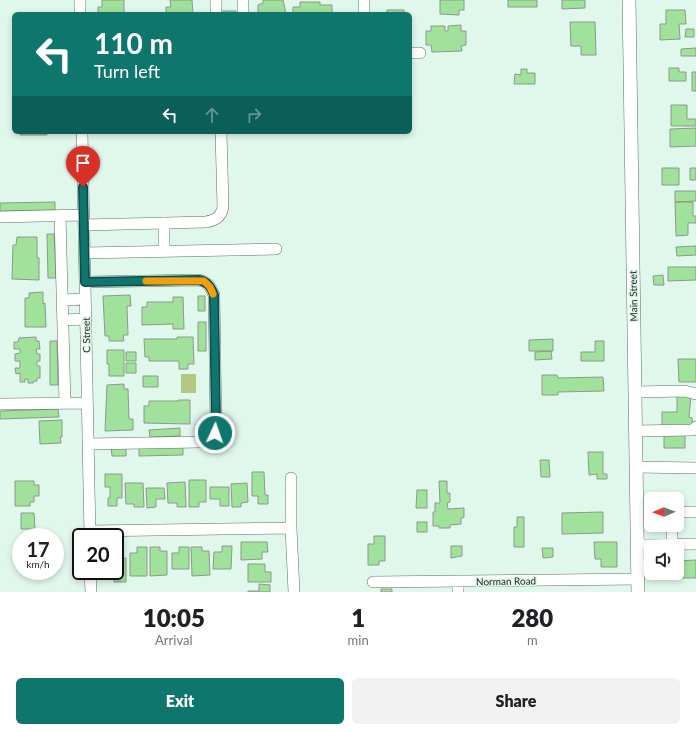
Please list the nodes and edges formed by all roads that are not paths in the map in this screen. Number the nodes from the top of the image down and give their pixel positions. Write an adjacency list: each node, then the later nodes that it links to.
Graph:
1 (80, 0): 6 (street)
2 (216, 0): 7 (street)
3 (243, 0): 8 (street)
4 (364, 0): 9 (street)
5 (629, 0): 24 (main road, Main Street)
6 (80, 12)
7 (216, 12)
8 (243, 12)
9 (364, 12)
10 (82, 134): 14 (street, C Street)
11 (221, 134): 15 (street)
12 (60, 216): 13 (street); 14 (street); 21 (street)
13 (0, 217)
14 (83, 220): 15 (street); 18 (street, C Street)
15 (164, 223): 17 (street)
16 (276, 249): 17 (street)
17 (164, 252): 18 (street)
18 (84, 253): 19 (street, C Street)
19 (85, 282): 20 (street, C Street); 31 (street)
20 (85, 299): 21 (street); 22 (street, C Street)
21 (62, 300): 23 (street)
22 (85, 319): 23 (street); 27 (street, C Street)
23 (63, 320): 26 (street)
24 (635, 392): 25 (street); 30 (main road, Main Street)
25 (696, 394)
26 (65, 403): 27 (street); 28 (street)
27 (87, 403): 31 (street, C Street)
28 (0, 404)
29 (696, 427): 30 (street)
30 (636, 431): 32 (main road, Main Street)
31 (88, 444): 37 (street, C Street)
32 (636, 467): 33 (street); 42 (main road, Main Street)
33 (696, 468)
34 (291, 478): 38 (street)
35 (684, 512): 36 (street)
36 (696, 512)
37 (90, 528)
38 (291, 528): 39 (street); 49 (street)
39 (124, 533)
40 (684, 544): 41 (street)
41 (696, 544)
42 (637, 545): 43 (street); 46 (main road, Main Street)
43 (644, 545)
44 (90, 580): 48 (street)
45 (373, 582): 47 (street, Norman Road)
46 (638, 586): 47 (street, Norman Road)
47 (458, 587)
48 (91, 592)
49 (294, 592)

